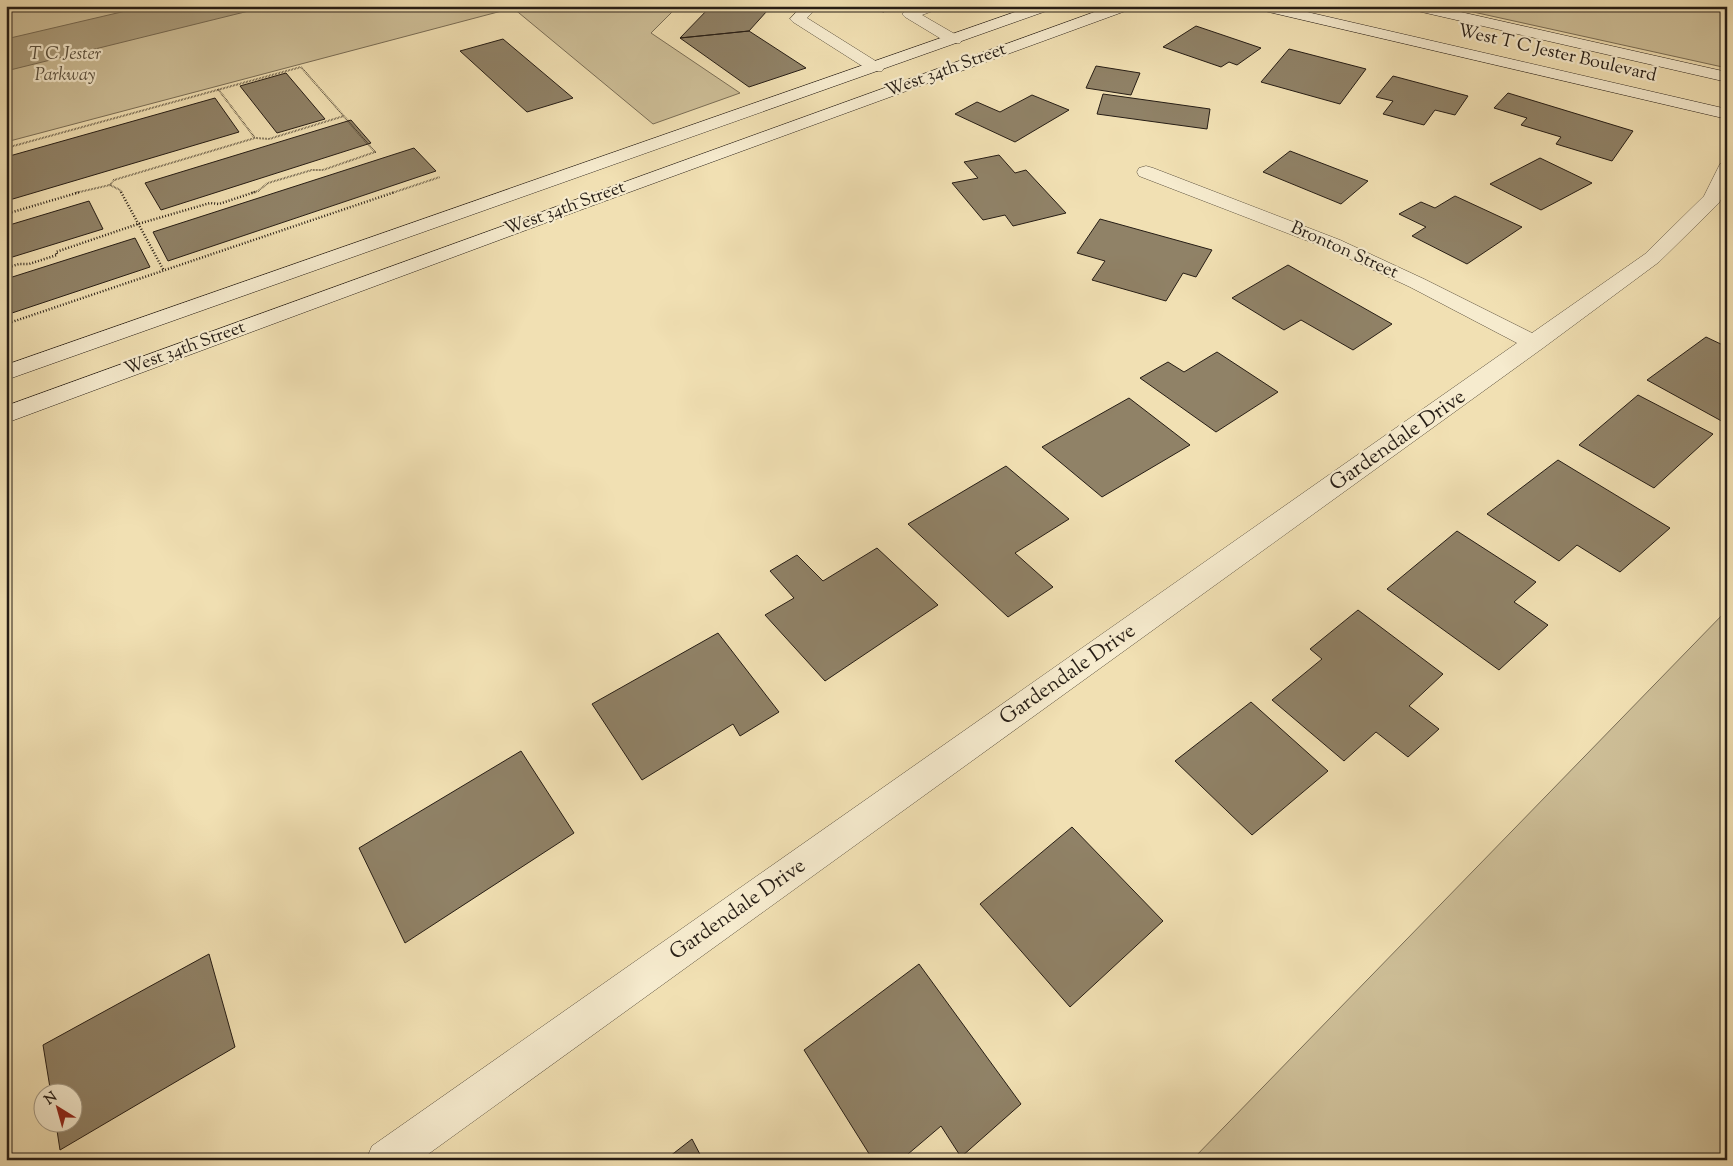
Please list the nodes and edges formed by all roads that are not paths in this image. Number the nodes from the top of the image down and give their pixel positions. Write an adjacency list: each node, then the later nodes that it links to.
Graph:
1 (811, 6): 8 (main road)
2 (933, 6): 7 (main road)
3 (1047, 6): 7 (main road, West 34th Street)
4 (1126, 6): 15 (main road, West 34th Street)
5 (1260, 6): 10 (main road, West T C Jester Boulevard)
6 (1413, 6): 9 (main road, West T C Jester Boulevard)
7 (954, 40): 8 (main road, West 34th Street)
8 (876, 68): 14 (main road, West 34th Street)
9 (1727, 77)
10 (1727, 114)
11 (1727, 168): 13 (main road, Gardendale Drive)
12 (1146, 172): 13 (main road, Bronton Street)
13 (1535, 343): 16 (main road, Gardendale Drive)
14 (6, 373)
15 (6, 414)
16 (386, 1160)

